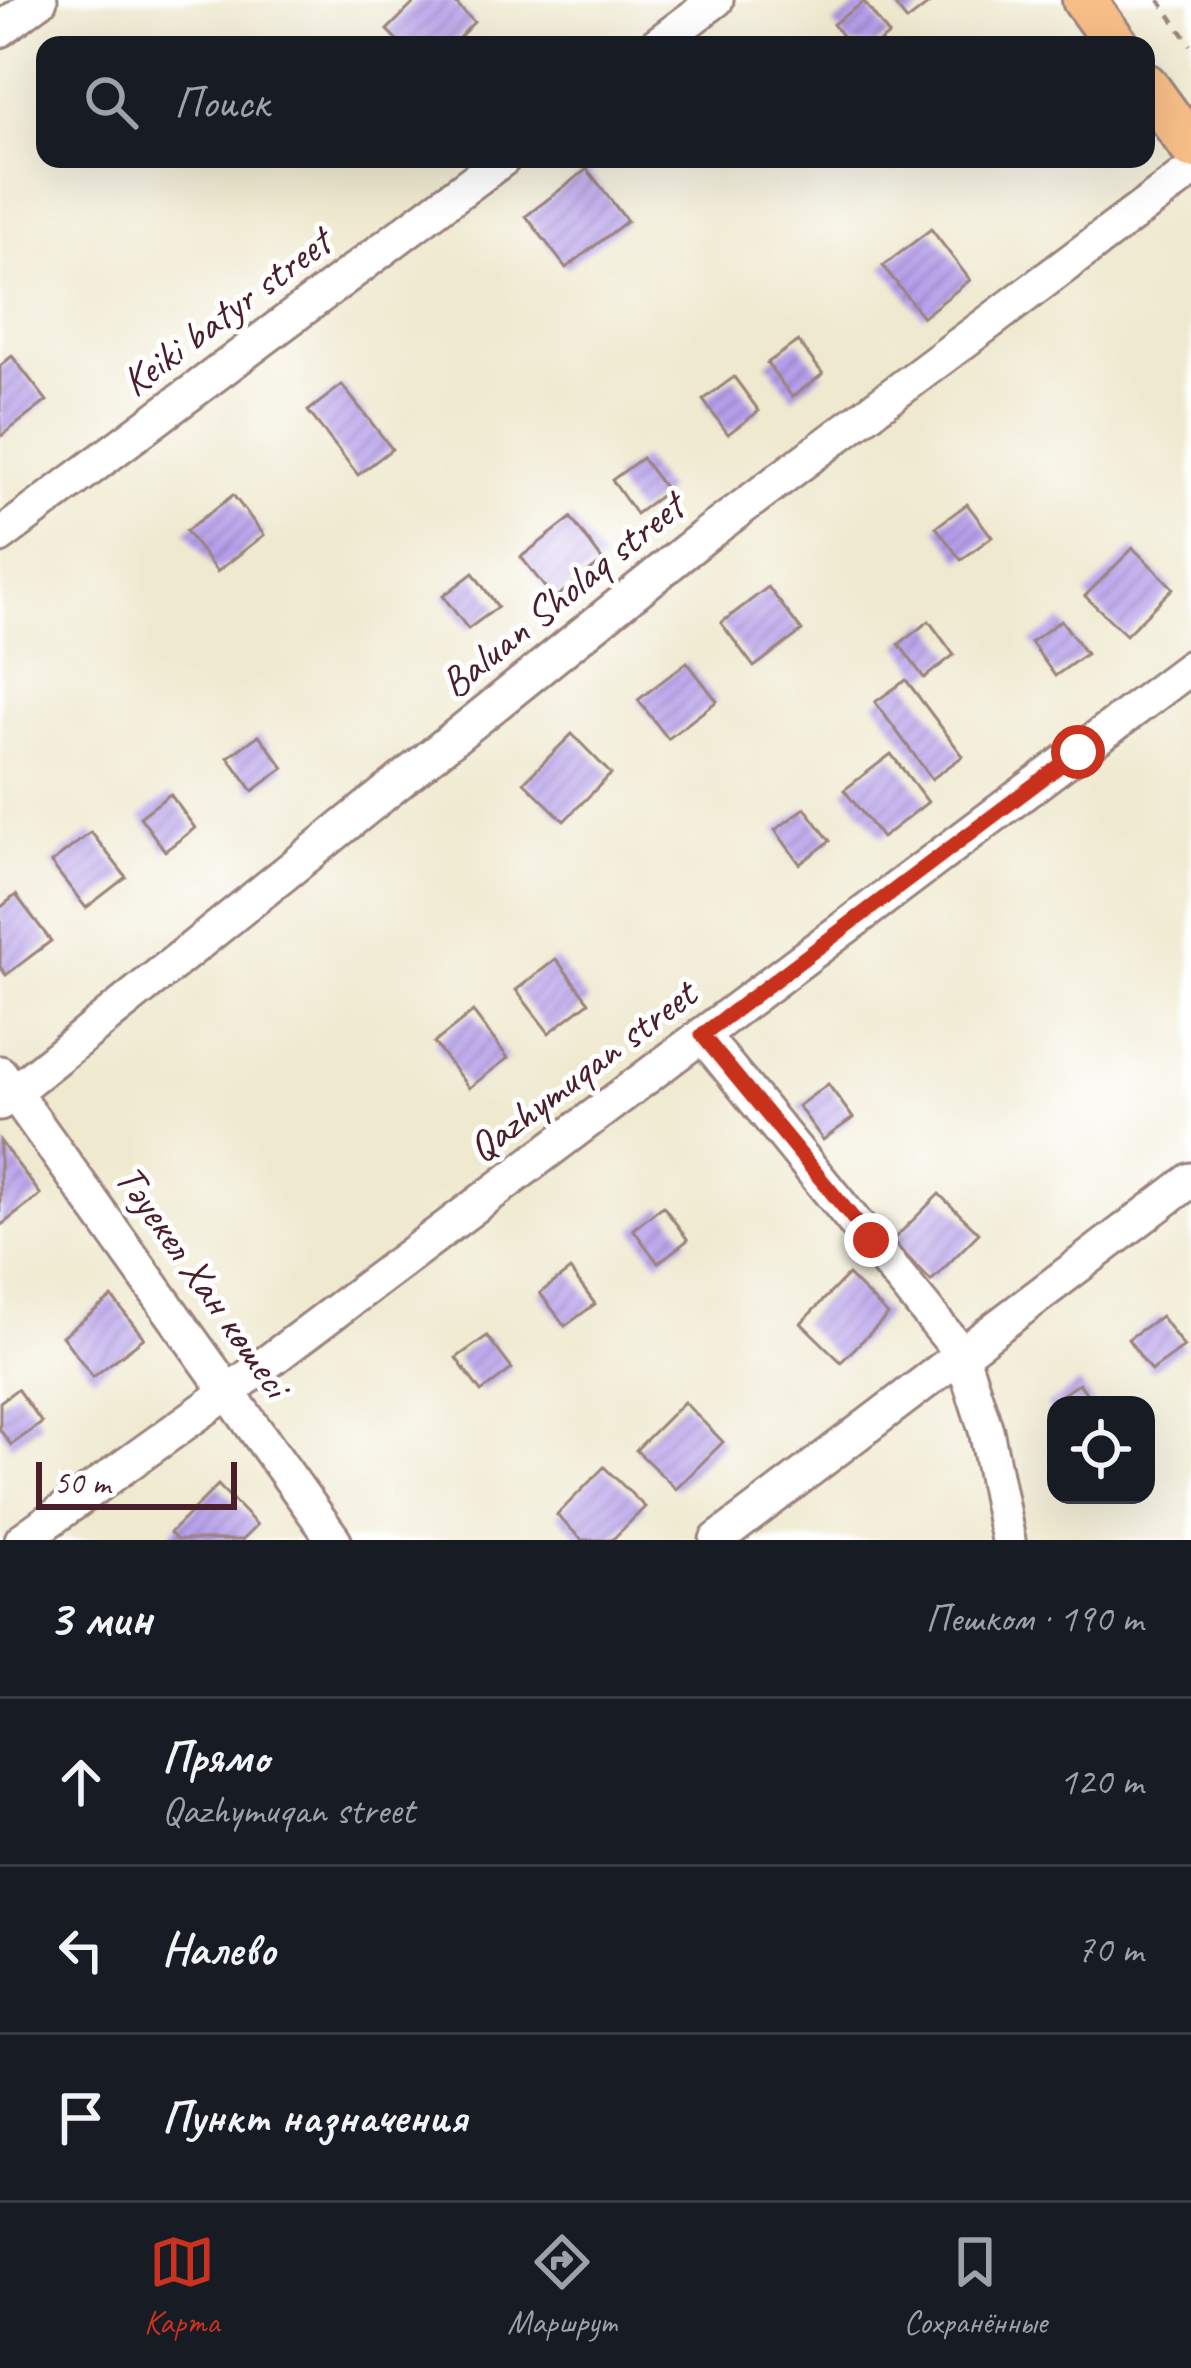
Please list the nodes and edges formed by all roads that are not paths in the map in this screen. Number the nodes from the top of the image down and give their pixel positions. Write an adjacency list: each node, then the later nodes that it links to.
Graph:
1 (40, 0): 4 (street)
2 (716, 0): 5 (street)
3 (1084, 0): 6 (main road)
4 (0, 30)
5 (668, 36)
6 (1110, 36)
7 (1155, 97): 8 (main road)
8 (1191, 147)
9 (491, 168): 11 (street, Keiki batyr street)
10 (1191, 171): 14 (street, Baluan Sholaq street)
11 (0, 536)
12 (1191, 668): 13 (street, Qazhymuqan street)
13 (702, 1035): 16 (street); 17 (street, Qazhymuqan street)
14 (5, 1089): 17 (street, Тәуекел Хан көшесі)
15 (1191, 1180): 16 (street)
16 (961, 1353): 20 (street); 21 (street)
17 (228, 1392): 18 (street, Qazhymuqan street); 19 (street, Тәуекел Хан көшесі)
18 (22, 1540)
19 (334, 1540)
20 (716, 1540)
21 (1008, 1540)

